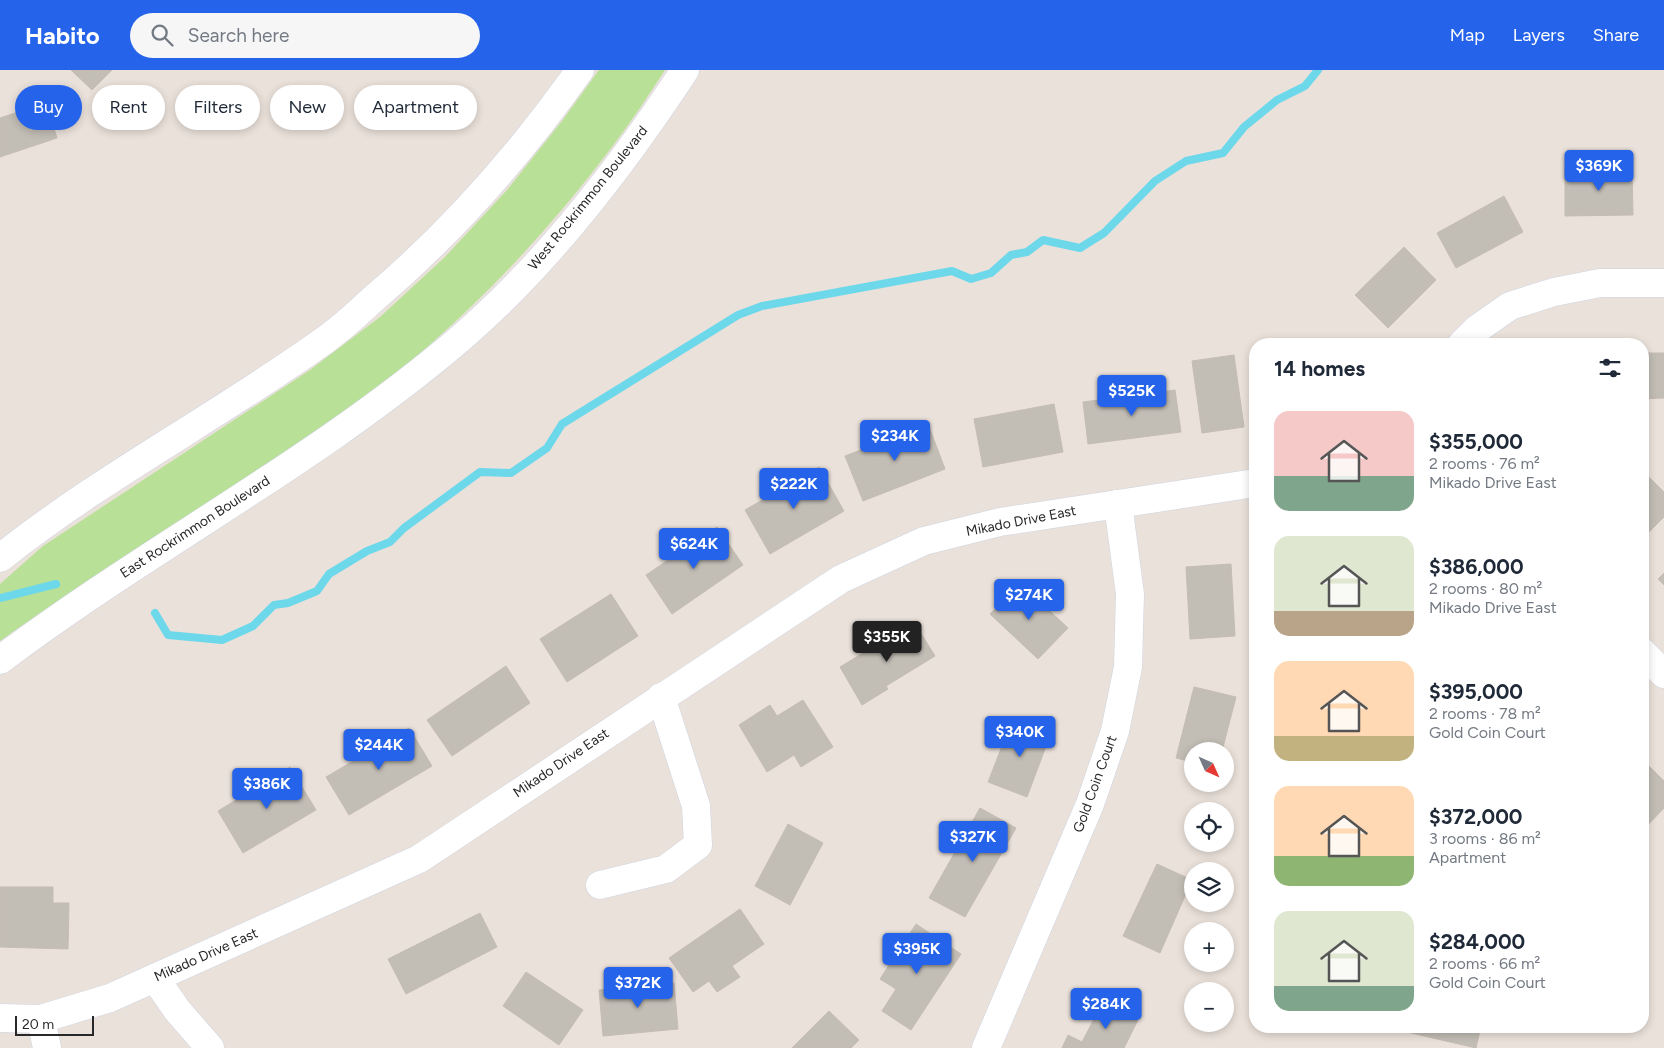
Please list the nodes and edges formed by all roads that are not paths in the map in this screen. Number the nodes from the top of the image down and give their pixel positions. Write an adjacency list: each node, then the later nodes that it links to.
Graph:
1 (580, 70): 8 (street)
2 (685, 70): 5 (street, West Rockrimmon Boulevard)
3 (1664, 283): 4 (street)
4 (1468, 338)
5 (390, 394): 10 (street, East Rockrimmon Boulevard)
6 (1249, 484): 7 (street, Mikado Drive East)
7 (1118, 504): 12 (street, Mikado Drive East); 19 (street, Gold Coin Court)
8 (0, 558)
9 (1649, 659): 11 (street)
10 (0, 660)
11 (1664, 674)
12 (661, 697): 13 (street); 14 (street, Mikado Drive East)
13 (600, 885)
14 (155, 978): 16 (street, Mikado Drive East); 18 (street)
15 (0, 1018): 16 (street, Mikado Drive East)
16 (41, 1019): 17 (street)
17 (47, 1048)
18 (210, 1048)
19 (986, 1048)

